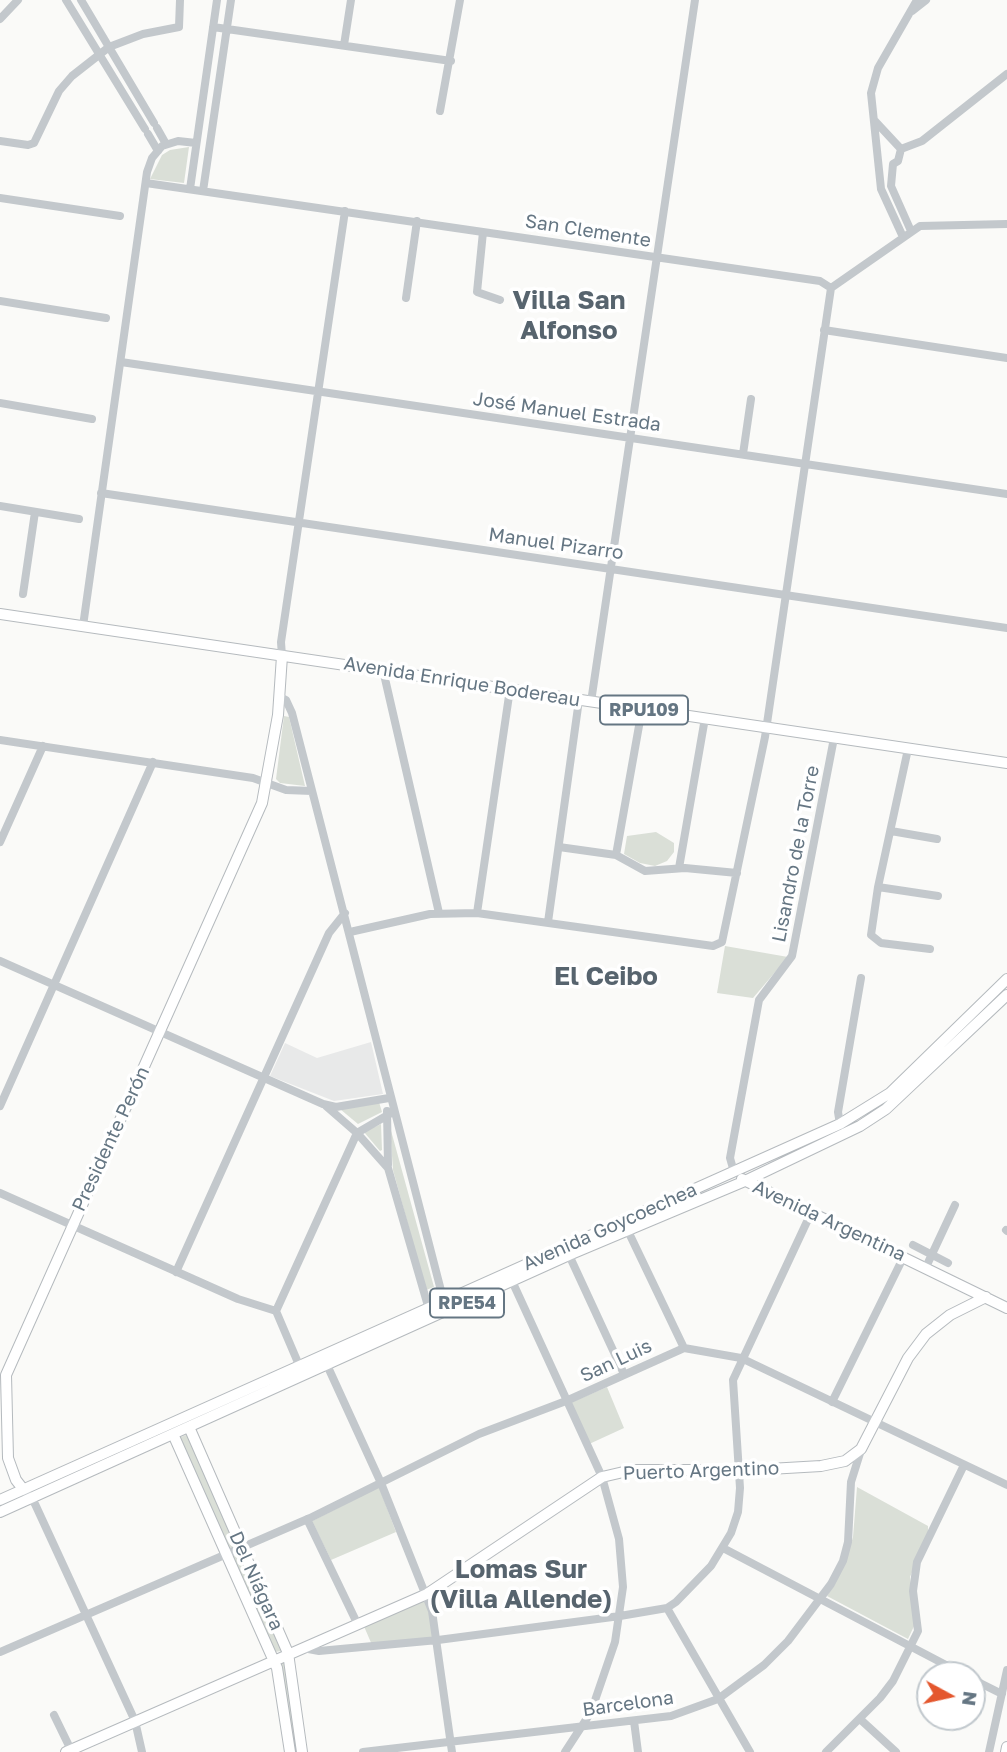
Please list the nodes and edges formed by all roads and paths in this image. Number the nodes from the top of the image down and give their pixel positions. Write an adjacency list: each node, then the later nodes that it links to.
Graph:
1 (18, 0): 13 (street)
2 (66, 0): 18 (street)
3 (81, 0): 17 (street)
4 (180, 0): 17 (street)
5 (217, 0): 14 (street)
6 (231, 0): 15 (street)
7 (351, 0): 16 (street)
8 (460, 0): 19 (street)
9 (695, 0): 42 (street)
10 (917, 0): 12 (street)
11 (926, 0): 12 (street)
12 (907, 16): 22 (street)
13 (0, 19)
14 (213, 27): 15 (street); 24 (street)
15 (227, 29): 16 (street); 32 (street)
16 (344, 45): 19 (street)
17 (109, 47): 18 (street); 25 (street)
18 (99, 53): 23 (street); 27 (street)
19 (451, 61): 21 (street)
20 (1007, 74): 26 (street)
21 (440, 111)
22 (873, 119): 26 (street); 28 (street)
23 (0, 141)
24 (196, 143): 25 (street); 31 (street)
25 (166, 144): 27 (street)
26 (901, 149): 29 (street)
27 (158, 151): 30 (street)
28 (878, 159): 29 (street); 41 (street)
29 (893, 164): 39 (street)
30 (146, 183): 31 (street, San Clemente); 50 (street)
31 (190, 189): 32 (street, San Clemente)
32 (203, 191): 35 (street, San Clemente)
33 (1, 198): 34 (street); 36 (street)
34 (0, 209)
35 (345, 211): 37 (street, San Clemente); 51 (street)
36 (120, 216)
37 (417, 221): 40 (street, San Clemente); 44 (street)
38 (1007, 224): 39 (street)
39 (911, 231): 41 (street)
40 (483, 232): 42 (street, San Clemente); 45 (street)
41 (903, 237): 43 (street)
42 (659, 258): 43 (street, San Clemente); 55 (street)
43 (831, 288): 48 (street)
44 (406, 299)
45 (500, 300)
46 (0, 302): 47 (street)
47 (106, 318)
48 (824, 330): 49 (street); 57 (street)
49 (1007, 358)
50 (121, 362): 51 (street, José Manuel Estrada); 58 (street)
51 (319, 391): 55 (street, José Manuel Estrada); 63 (street)
52 (751, 399): 56 (street)
53 (0, 403): 54 (street)
54 (92, 419)
55 (631, 438): 56 (street, José Manuel Estrada); 64 (street)
56 (743, 454): 57 (street, José Manuel Estrada)
57 (804, 463): 59 (street, José Manuel Estrada); 66 (street)
58 (101, 493): 63 (street, Manuel Pizarro); 68 (street)
59 (1007, 494)
60 (0, 506): 61 (street)
61 (35, 512): 62 (street); 65 (street)
62 (79, 519)
63 (299, 523): 64 (street, Manuel Pizarro); 70 (street)
64 (611, 568): 66 (street, Manuel Pizarro); 75 (street)
65 (23, 594)
66 (784, 594): 69 (street, Manuel Pizarro); 78 (street)
67 (0, 614): 68 (main road, Avenida Enrique Bodereau / RPU109)
68 (83, 626): 70 (main road, Avenida Enrique Bodereau / RPU109)
69 (1007, 628)
70 (282, 656): 71 (main road, Avenida Enrique Bodereau / RPU109); 73 (main road, Presidente Perón)
71 (383, 670): 72 (main road, Avenida Enrique Bodereau / RPU109); 96 (street)
72 (510, 689): 74 (main road, Avenida Enrique Bodereau / RPU109); 97 (street)
73 (280, 697): 85 (main road, Presidente Perón); 86 (street)
74 (579, 700): 75 (main road, Avenida Enrique Bodereau / RPU109); 90 (street)
75 (591, 702): 76 (main road, Avenida Enrique Bodereau / RPU109)
76 (642, 709): 77 (main road, Avenida Enrique Bodereau / RPU109); 91 (street)
77 (705, 718): 78 (main road, Avenida Enrique Bodereau / RPU109); 92 (street)
78 (765, 727): 79 (main road, Avenida Enrique Bodereau / RPU109); 93 (street)
79 (834, 738): 82 (main road, Avenida Enrique Bodereau / RPU109); 117 (street, Lisandro de la Torre)
80 (0, 740): 81 (street)
81 (43, 746): 83 (street); 89 (street)
82 (908, 749): 84 (main road, Avenida Enrique Bodereau / RPU109); 87 (street)
83 (153, 762): 85 (street); 105 (street)
84 (1007, 763)
85 (268, 783): 86 (street); 107 (main road, Presidente Perón)
86 (312, 791): 98 (street)
87 (891, 831): 88 (street); 94 (street)
88 (937, 839)
89 (0, 842)
90 (559, 847): 91 (street); 99 (street)
91 (616, 855): 92 (street)
92 (680, 868): 93 (street)
93 (737, 873): 99 (street)
94 (878, 887): 95 (street); 101 (street)
95 (938, 896)
96 (439, 913): 97 (street); 100 (street)
97 (477, 913): 99 (street)
98 (345, 914): 100 (street); 108 (street)
99 (548, 922)
100 (350, 932): 110 (street)
101 (930, 949)
102 (0, 961): 105 (street)
103 (861, 978): 114 (street)
104 (1007, 979): 114 (main road, Avenida Goycoechea / RPE54)
105 (55, 985): 107 (street); 109 (street)
106 (1007, 995): 118 (main road, Avenida Goycoechea / RPE54)
107 (160, 1032): 108 (street); 122 (main road, Presidente Perón)
108 (263, 1077): 111 (street); 130 (street)
109 (3, 1093): 112 (street)
110 (389, 1098): 111 (street); 113 (street)
111 (323, 1104): 115 (street)
112 (0, 1106)
113 (390, 1113): 115 (street); 116 (street); 132 (street)
114 (840, 1124): 117 (main road, Avenida Goycoechea / RPE54)
115 (358, 1133): 116 (street); 138 (street)
116 (388, 1168): 133 (street)
117 (734, 1172): 118 (main road, Avenida Argentina); 135 (main road, Avenida Goycoechea / RPE54)
118 (745, 1181): 121 (main road, Avenida Argentina); 123 (main road, Avenida Goycoechea / RPE54)
119 (0, 1193): 122 (street)
120 (955, 1205): 125 (street, Avenida Argentina)
121 (811, 1213): 127 (main road, Avenida Argentina); 142 (street)
122 (71, 1225): 130 (street); 152 (main road, Presidente Perón)
123 (628, 1231): 126 (main road, Avenida Goycoechea / RPE54); 141 (street)
124 (914, 1245): 125 (street, Avenida Argentina)
125 (932, 1254): 128 (street, Avenida Argentina); 129 (street, Avenida Argentina)
126 (569, 1255): 131 (main road, Avenida Goycoechea / RPE54); 145 (street)
127 (904, 1256): 129 (main road, Avenida Argentina); 147 (street)
128 (948, 1263)
129 (926, 1267): 134 (main road, Avenida Argentina)
130 (176, 1272): 138 (street)
131 (512, 1281): 139 (main road, Avenida Goycoechea / RPE54); 146 (street)
132 (440, 1289): 133 (street); 135 (street)
133 (425, 1294): 136 (street)
134 (986, 1297): 137 (main road, Avenida Argentina); 148 (main road)
135 (443, 1301): 136 (main road, Avenida Goycoechea / RPE54); 139 (street)
136 (429, 1307): 140 (street); 143 (main road, Avenida Goycoechea / RPE54)
137 (1007, 1308)
138 (276, 1311): 143 (street)
139 (447, 1312): 140 (main road, Avenida Goycoechea / RPE54)
140 (432, 1319): 144 (main road, Avenida Goycoechea / RPE54)
141 (684, 1349): 142 (street); 145 (street, San Luis)
142 (741, 1358): 147 (street); 154 (street)
143 (299, 1365): 149 (main road, Avenida Goycoechea / RPE54)
144 (327, 1365): 149 (main road, Avenida Goycoechea / RPE54); 156 (street)
145 (624, 1374): 146 (street, San Luis)
146 (566, 1401): 155 (street); 156 (street, San Luis)
147 (832, 1402): 148 (street)
148 (876, 1423): 150 (main road); 153 (street)
149 (179, 1426): 158 (main road, Avenida Goycoechea / RPE54); 159 (main road, Avenida Goycoechea / RPE54); 163 (main road, Del Niágara); 165 (main road, Del Niágara)
150 (861, 1449): 154 (main road, Puerto Argentino); 167 (street, Barcelona)
151 (0, 1450): 152 (street)
152 (8, 1458): 158 (main road, Presidente Perón)
153 (964, 1465): 157 (street); 173 (street)
154 (740, 1469): 155 (main road, Puerto Argentino); 164 (street)
155 (601, 1477): 166 (main road, Puerto Argentino); 170 (street)
156 (381, 1483): 162 (street, San Luis); 166 (street)
157 (1007, 1485)
158 (23, 1489): 159 (street, Presidente Perón); 160 (main road, RPE54)
159 (31, 1498): 161 (main road, RPE54); 169 (street, Presidente Perón)
160 (0, 1500)
161 (0, 1512)
162 (307, 1519): 163 (street, San Luis); 171 (street)
163 (240, 1547): 165 (street, San Luis); 176 (main road, Del Niágara)
164 (723, 1548): 167 (street); 168 (street)
165 (226, 1553): 169 (street); 177 (main road, Del Niágara)
166 (426, 1594): 171 (main road, Puerto Argentino); 172 (street)
167 (821, 1598): 173 (street); 182 (street, Barcelona)
168 (667, 1608): 170 (street); 182 (street)
169 (86, 1613): 175 (street); 185 (street, Presidente Perón)
170 (620, 1616): 172 (street); 187 (street)
171 (357, 1623): 174 (main road, Puerto Argentino)
172 (438, 1640): 174 (street); 188 (street)
173 (911, 1646): 178 (street); 184 (street)
174 (300, 1647): 176 (main road, Puerto Argentino)
175 (0, 1652)
176 (288, 1653): 177 (main road, Puerto Argentino); 193 (main road, Del Niágara)
177 (274, 1659): 185 (main road, Puerto Argentino); 192 (main road, Del Niágara)
178 (939, 1661)
179 (1007, 1670): 181 (street)
180 (986, 1686): 181 (street)
181 (1002, 1695): 201 (street)
182 (718, 1699): 186 (street, Barcelona); 198 (street)
183 (54, 1715): 190 (street)
184 (861, 1720): 199 (street); 200 (street)
185 (135, 1721): 190 (main road, Puerto Argentino); 191 (street, Presidente Perón)
186 (634, 1721): 187 (street, Barcelona); 197 (street)
187 (582, 1726): 188 (street, Barcelona); 196 (street)
188 (450, 1741): 194 (street, Barcelona); 195 (street)
189 (1007, 1747): 202 (main road)
190 (69, 1751)
191 (142, 1752)
192 (290, 1752)
193 (302, 1752)
194 (363, 1752)
195 (452, 1752)
196 (565, 1752)
197 (638, 1752)
198 (750, 1752)
199 (826, 1752)
200 (897, 1752)
201 (989, 1752)
202 (1006, 1752)

